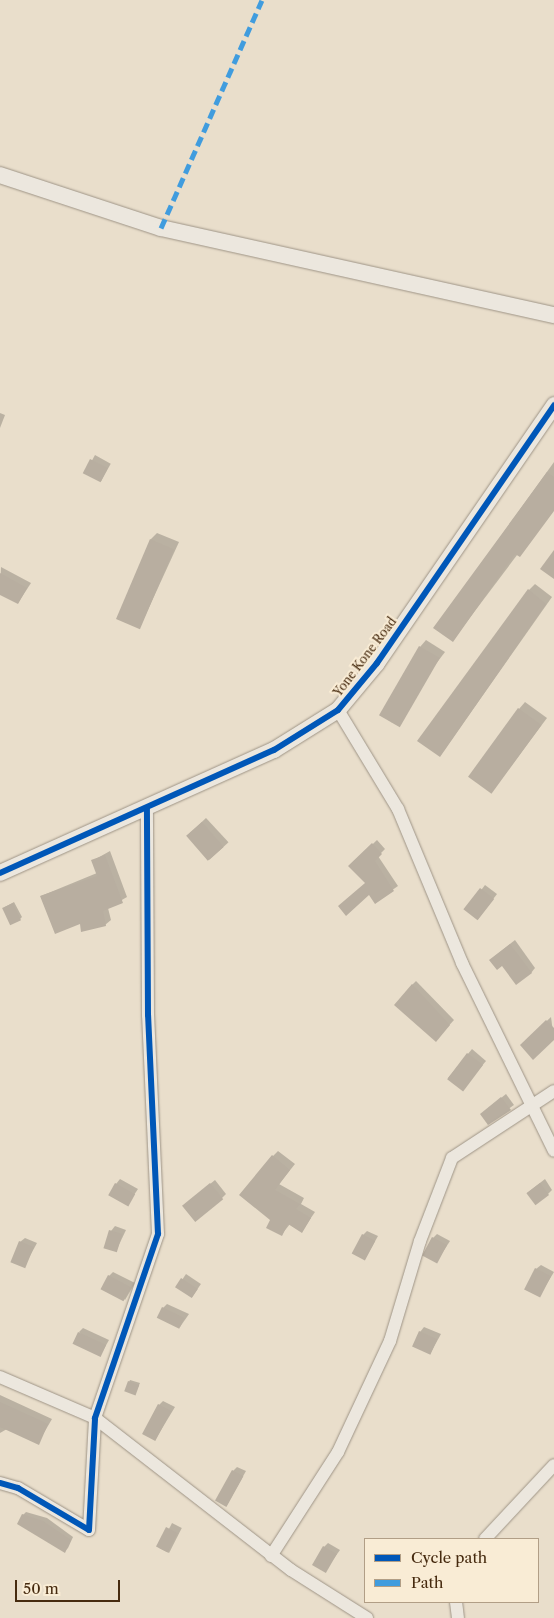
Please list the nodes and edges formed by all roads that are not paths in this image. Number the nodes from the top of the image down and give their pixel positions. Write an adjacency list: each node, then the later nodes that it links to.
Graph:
1 (0, 175): 2 (street)
2 (554, 315)
3 (554, 405): 4 (street, Yone Kone Road)
4 (338, 710): 5 (street, Yone Kone Road); 8 (street)
5 (147, 808): 6 (street, Yone Kone Road); 11 (street)
6 (0, 873)
7 (554, 1091): 8 (street)
8 (533, 1108): 9 (street); 15 (street)
9 (554, 1151)
10 (0, 1377): 11 (street)
11 (95, 1418): 13 (street); 15 (street)
12 (554, 1466): 14 (street)
13 (0, 1483)
14 (486, 1538)
15 (271, 1556): 17 (street)
16 (456, 1603): 18 (street)
17 (367, 1618)
18 (458, 1618)

